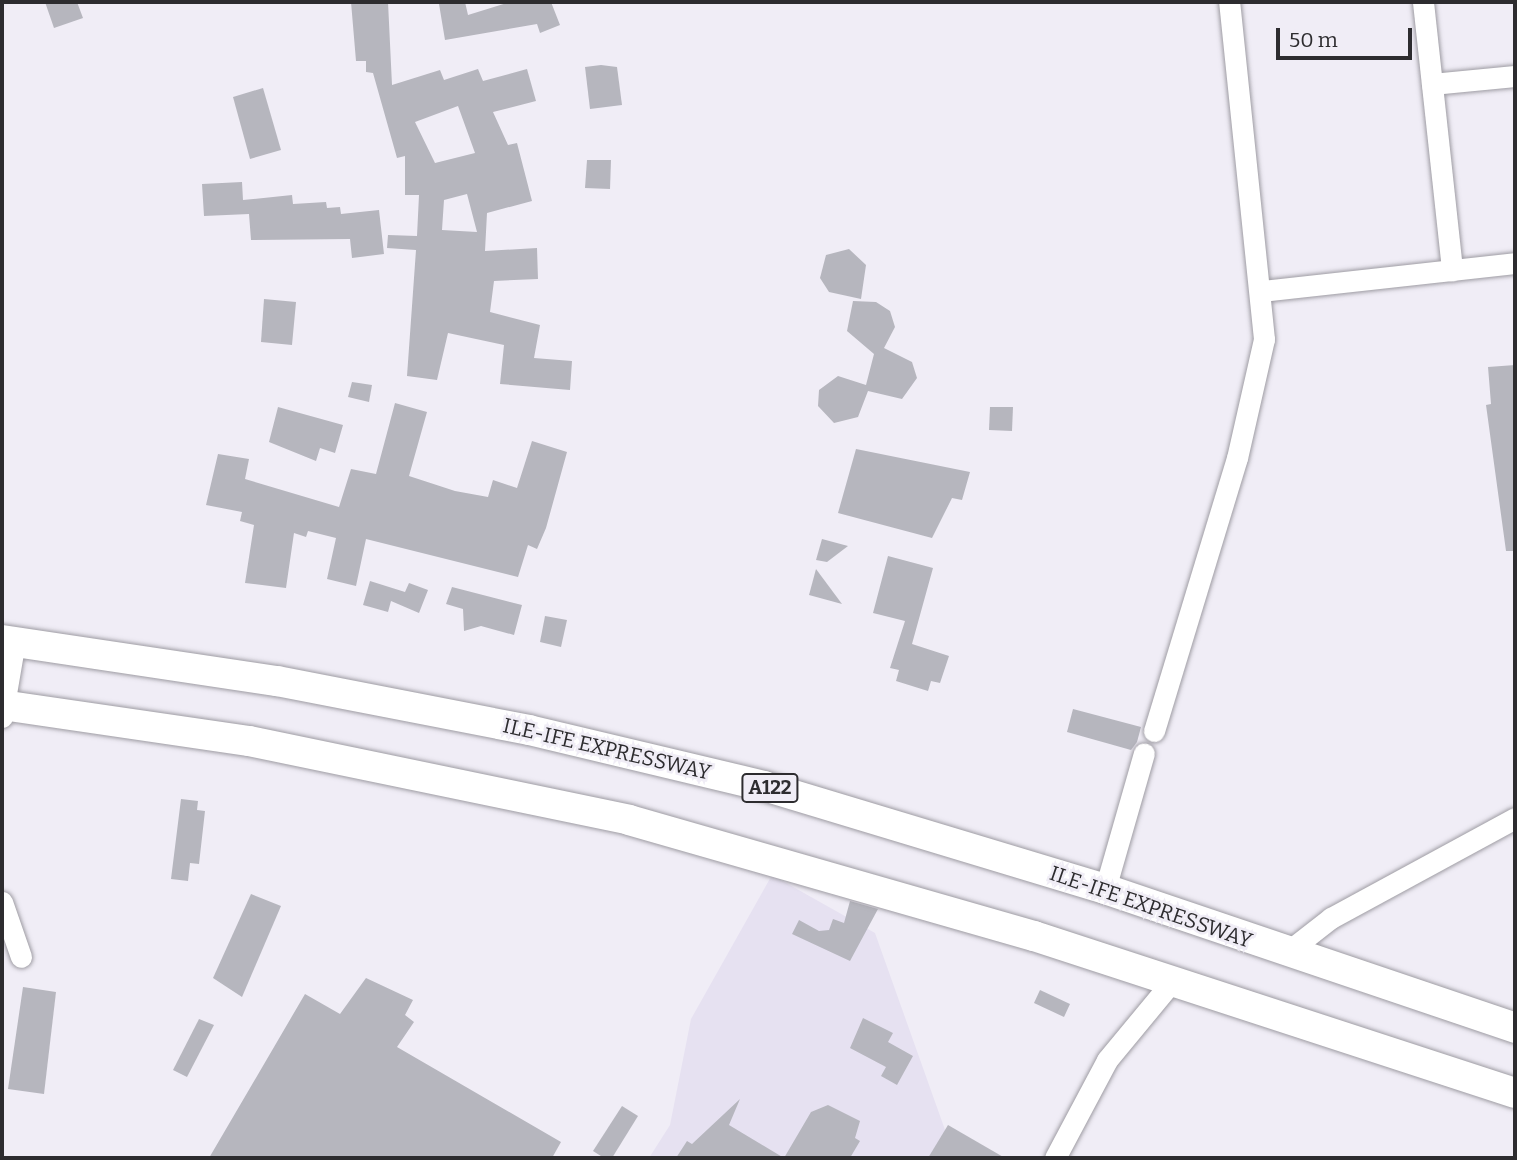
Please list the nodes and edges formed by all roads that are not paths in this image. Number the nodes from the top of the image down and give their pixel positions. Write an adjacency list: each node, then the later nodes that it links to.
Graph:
1 (1230, 2): 7 (street)
2 (1423, 2): 4 (street)
3 (1515, 76): 4 (street)
4 (1432, 84): 6 (street)
5 (1515, 263): 6 (street)
6 (1451, 270): 7 (street)
7 (1262, 291): 10 (street)
8 (8, 641): 9 (street); 13 (highway, ILE-IFE EXPRESSWAY / A122)
9 (2, 709): 17 (highway)
10 (1154, 730)
11 (1144, 753): 13 (street)
12 (1515, 818): 15 (street)
13 (1104, 889): 15 (highway, ILE-IFE EXPRESSWAY / A122)
14 (2, 902): 16 (street)
15 (1286, 953): 18 (highway, ILE-IFE EXPRESSWAY / A122)
16 (21, 957)
17 (1174, 979): 19 (highway); 20 (street)
18 (1515, 1028)
19 (1515, 1093)
20 (1055, 1158)

